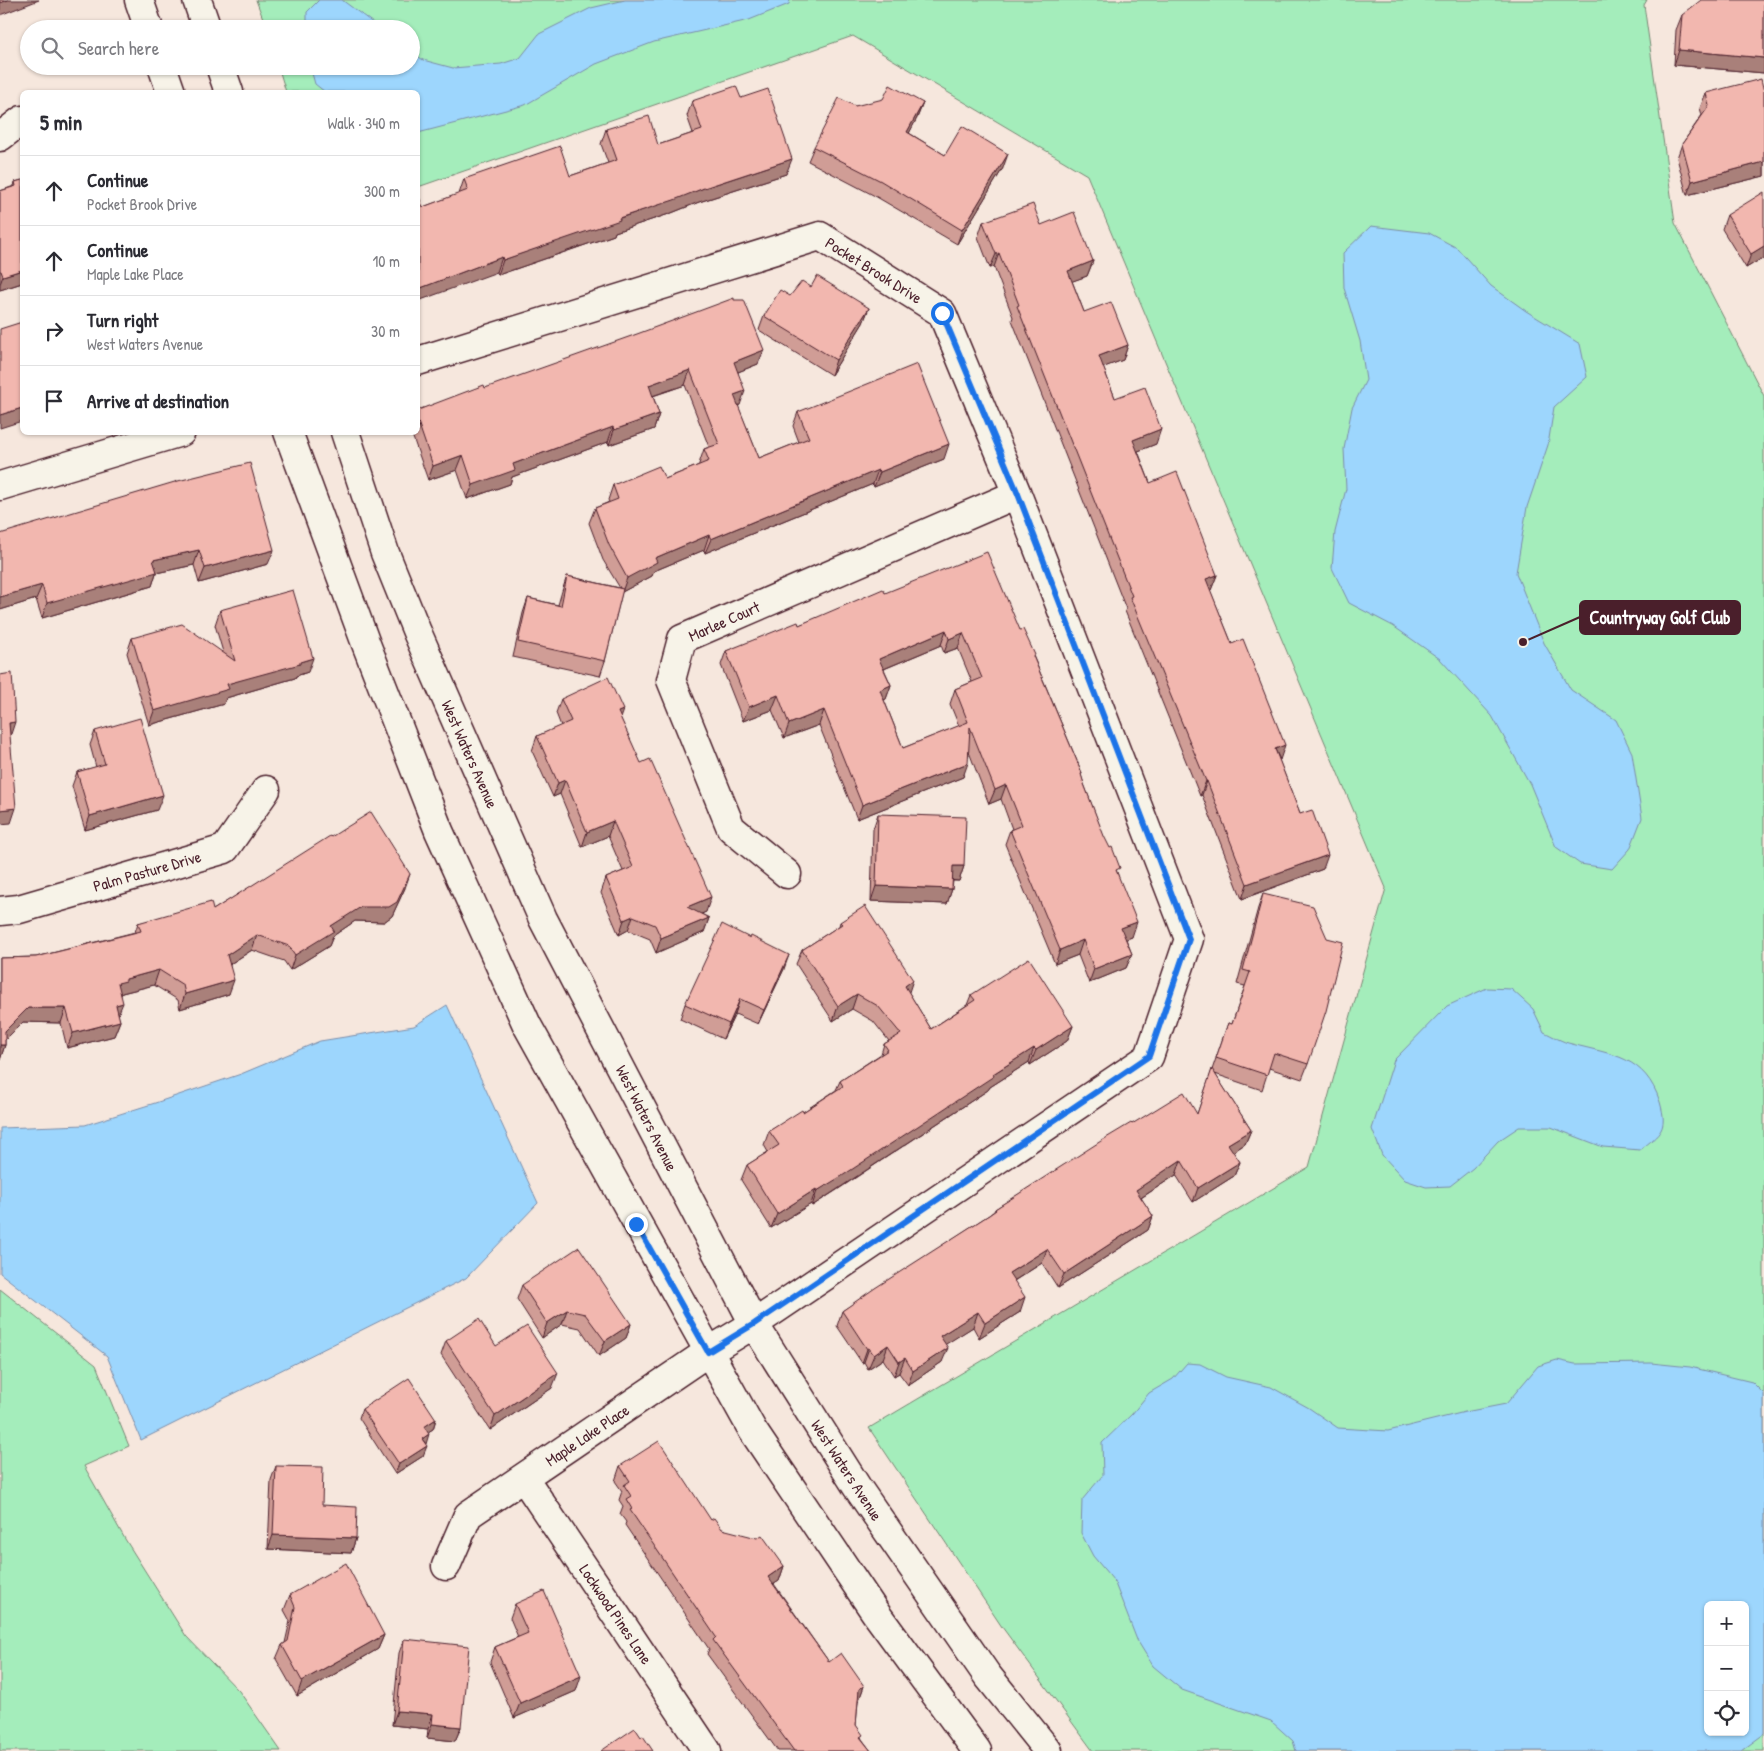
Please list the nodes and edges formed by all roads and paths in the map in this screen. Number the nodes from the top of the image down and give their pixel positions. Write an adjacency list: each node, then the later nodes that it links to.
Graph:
1 (139, 0): 3 (street)
2 (197, 0): 4 (street)
3 (146, 20)
4 (204, 20)
5 (165, 75): 7 (street)
6 (223, 75): 8 (street)
7 (170, 90)
8 (228, 90)
9 (20, 122): 10 (street)
10 (0, 137)
11 (420, 360): 16 (street, Pocket Brook Drive)
12 (172, 435): 15 (street)
13 (289, 435): 21 (street)
14 (346, 435): 20 (street, West Waters Avenue)
15 (0, 486)
16 (1018, 494): 18 (street, Marlee Court); 20 (street, Pocket Brook Drive)
17 (266, 790): 19 (street, Palm Pasture Drive)
18 (787, 874)
19 (0, 911)
20 (754, 1324): 21 (street, Maple Lake Place); 26 (street, West Waters Avenue)
21 (708, 1352): 22 (street, Maple Lake Place); 25 (street)
22 (524, 1478): 23 (street, Maple Lake Place); 24 (street, Lockwood Pines Lane)
23 (446, 1566)
24 (707, 1751)
25 (977, 1751)
26 (1048, 1751)

